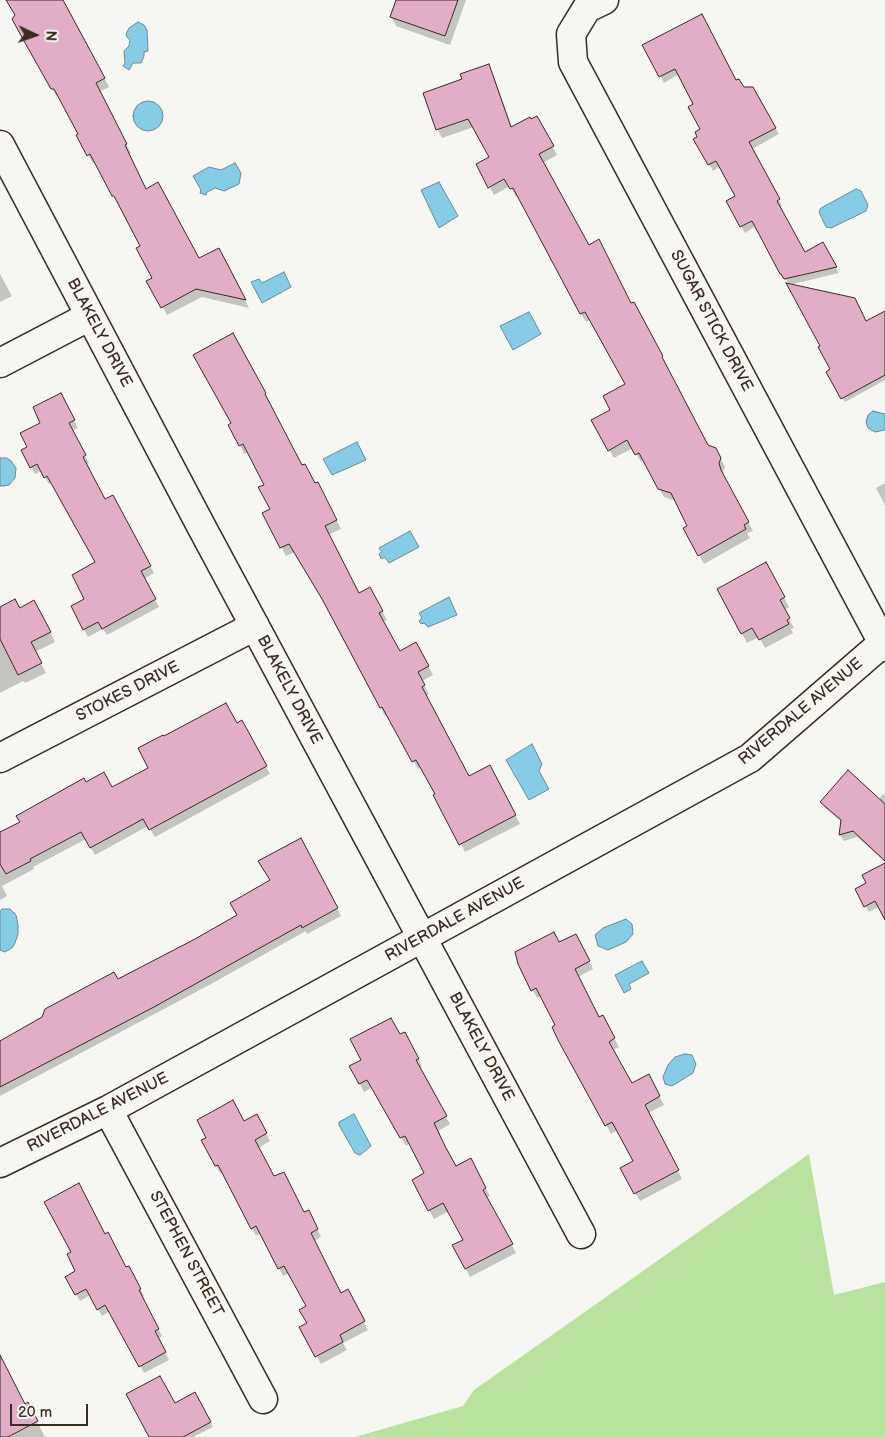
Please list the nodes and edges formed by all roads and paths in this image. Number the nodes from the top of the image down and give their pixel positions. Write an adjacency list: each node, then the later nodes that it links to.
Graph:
1 (604, 0): 6 (street, SUGAR STICK DRIVE)
2 (0, 145): 3 (street, BLAKELY DRIVE)
3 (90, 316): 4 (street); 5 (street, BLAKELY DRIVE)
4 (0, 363)
5 (255, 626): 7 (street, STOKES DRIVE); 8 (street, BLAKELY DRIVE)
6 (884, 643): 8 (street, RIVERDALE AVENUE)
7 (0, 758)
8 (423, 938): 9 (street, RIVERDALE AVENUE); 11 (street, BLAKELY DRIVE)
9 (108, 1110): 10 (street, RIVERDALE AVENUE); 12 (street, STEPHEN STREET)
10 (0, 1163)
11 (582, 1234)
12 (263, 1399)

